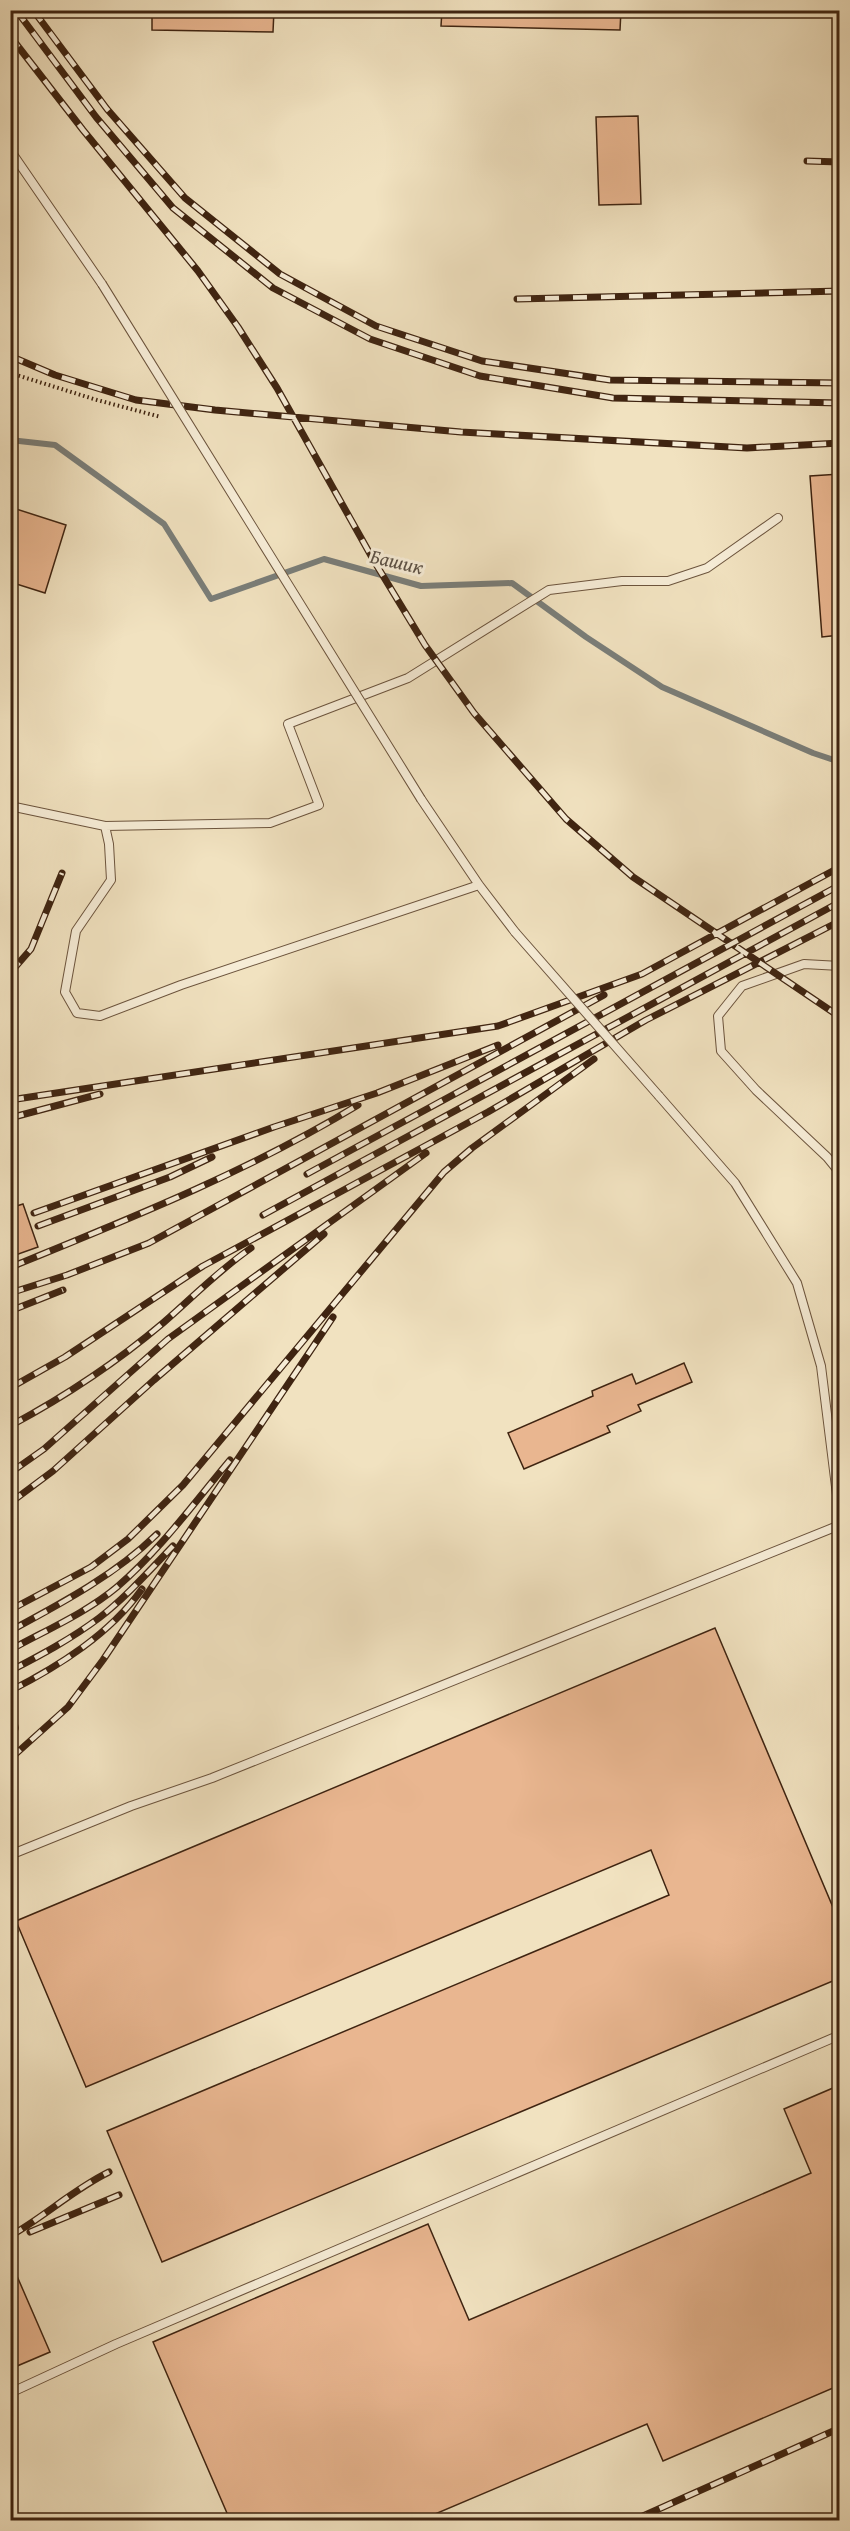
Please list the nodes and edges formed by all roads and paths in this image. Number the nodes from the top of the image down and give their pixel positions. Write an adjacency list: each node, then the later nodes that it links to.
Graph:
1 (10, 150): 7 (lane, bridge)
2 (10, 373): 3 (path)
3 (161, 417)
4 (778, 518): 6 (lane)
5 (10, 806): 6 (lane)
6 (105, 826): 7 (lane)
7 (479, 885): 10 (lane, bridge)
8 (840, 966): 9 (lane)
9 (840, 1173)
10 (840, 1519)
11 (840, 1525): 14 (lane)
12 (10, 1714): 13 (lane)
13 (10, 1731)
14 (10, 1856)
15 (840, 2035): 16 (lane)
16 (10, 2393)

